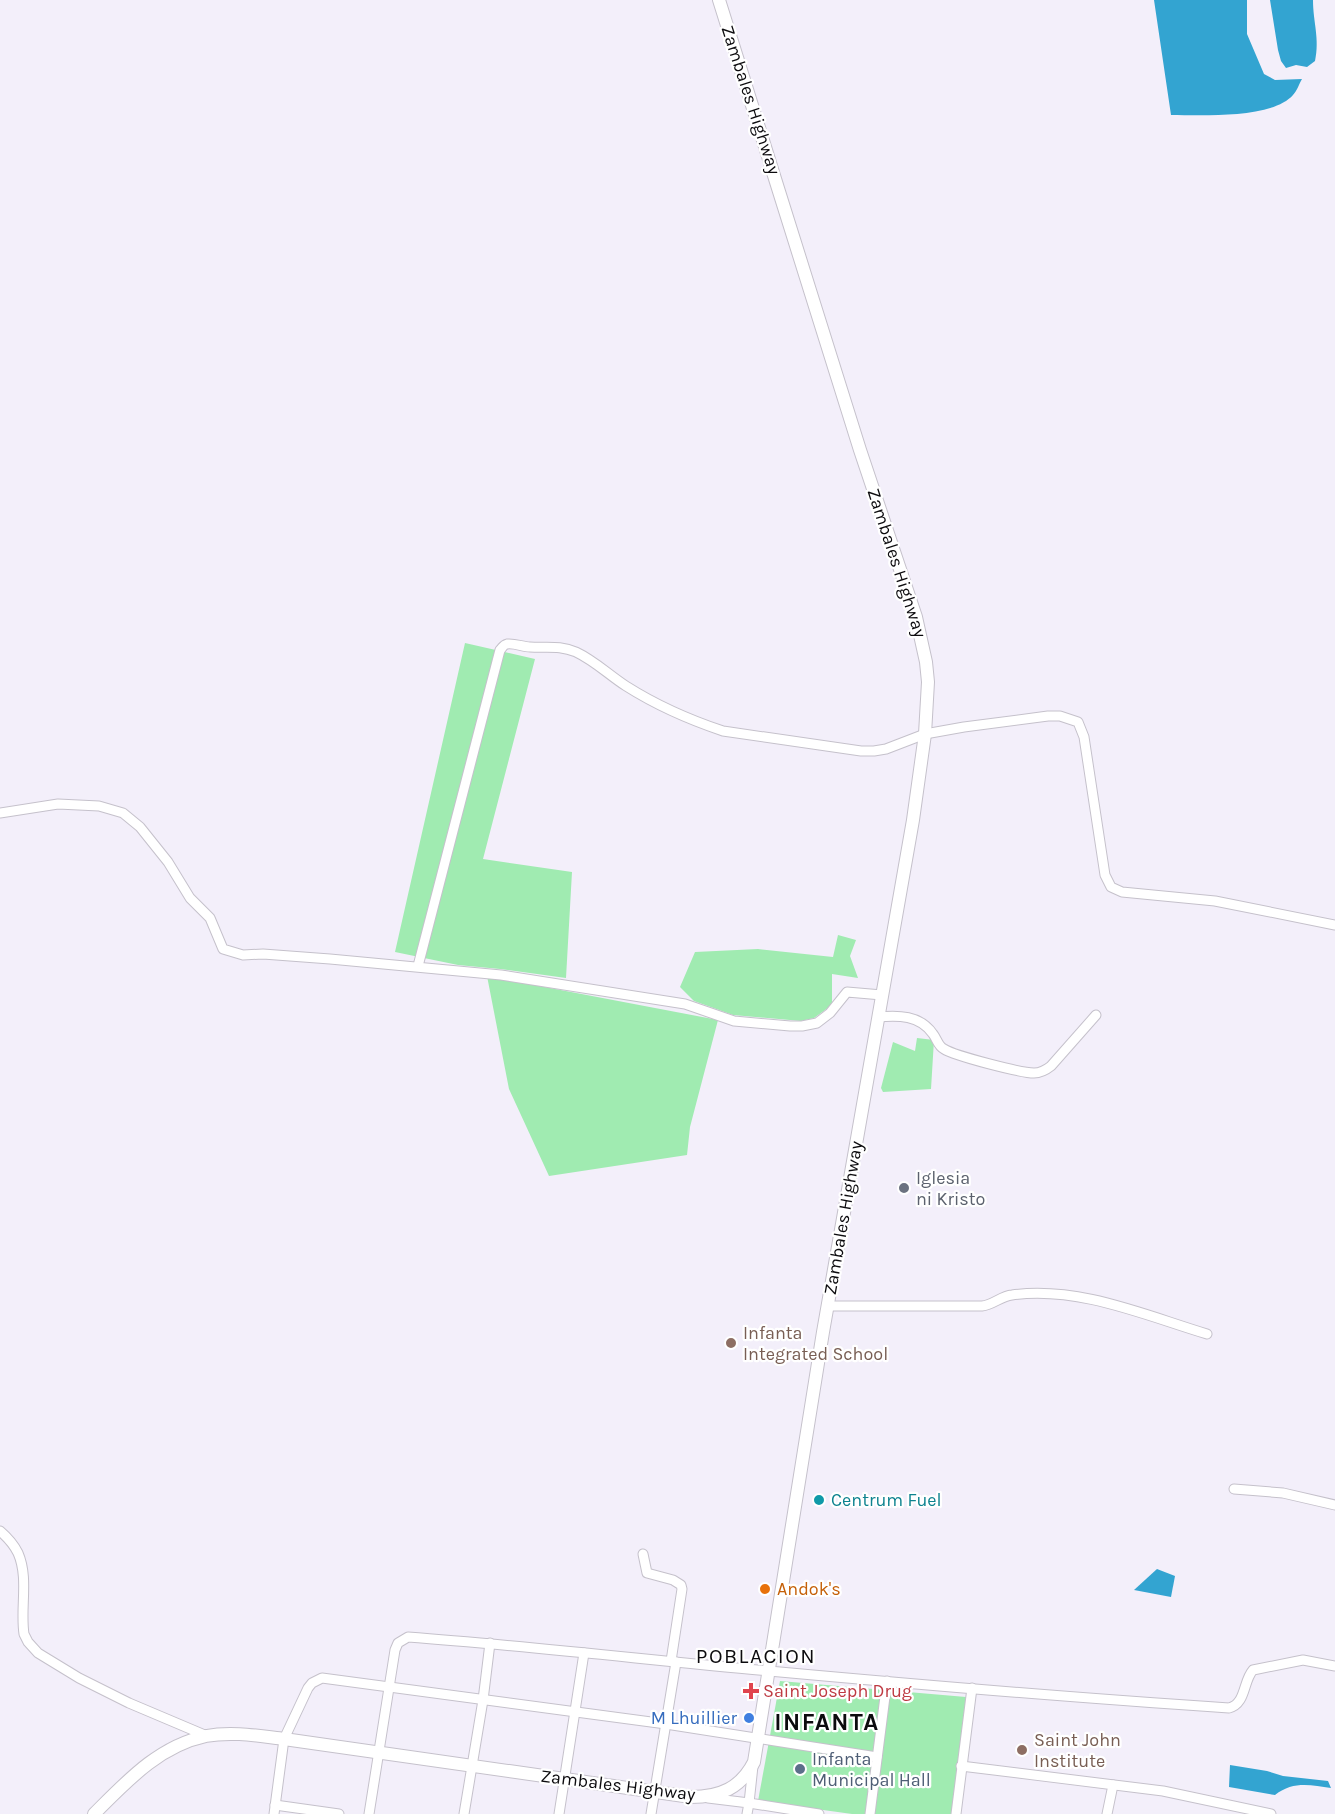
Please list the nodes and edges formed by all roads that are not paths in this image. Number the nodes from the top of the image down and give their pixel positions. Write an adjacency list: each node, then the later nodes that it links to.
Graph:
1 (719, 0): 2 (main road, Zambales Highway)
2 (925, 734): 4 (street); 5 (street); 6 (main road, Zambales Highway)
3 (0, 813): 5 (street)
4 (1335, 926)
5 (418, 966): 6 (street)
6 (882, 995): 8 (main road, Zambales Highway)
7 (1096, 1015): 8 (street)
8 (878, 1017): 9 (main road, Zambales Highway)
9 (828, 1306): 10 (street); 19 (main road, Zambales Highway)
10 (1207, 1334)
11 (1233, 1489): 12 (street)
12 (1335, 1505)
13 (0, 1531): 26 (street)
14 (643, 1554): 17 (street)
15 (490, 1643): 16 (street); 21 (street); 23 (street)
16 (584, 1653): 17 (street); 24 (street)
17 (674, 1662): 19 (street); 25 (street)
18 (1335, 1666): 22 (street)
19 (768, 1671): 20 (street); 28 (main road, Zambales Highway)
20 (887, 1681): 22 (street); 30 (street)
21 (388, 1686): 23 (street); 27 (street); 29 (street)
22 (972, 1688): 33 (street)
23 (483, 1700): 24 (street); 32 (street)
24 (575, 1712): 25 (street); 34 (street)
25 (666, 1724): 28 (street); 36 (street)
26 (207, 1736): 27 (main road, Zambales Highway); 40 (main road, Zambales Highway)
27 (284, 1739): 29 (main road, Zambales Highway); 39 (street)
28 (758, 1739): 30 (street); 31 (main road, Zambales Highway)
29 (378, 1752): 32 (main road, Zambales Highway); 42 (street)
30 (877, 1757): 48 (street)
31 (754, 1762): 37 (main road, Zambales Highway); 38 (street)
32 (472, 1766): 34 (main road, Zambales Highway); 43 (street)
33 (961, 1766): 35 (street); 49 (street)
34 (565, 1779): 36 (main road, Zambales Highway); 44 (street)
35 (1113, 1785): 50 (street); 51 (street)
36 (654, 1792): 37 (main road, Zambales Highway); 45 (street)
37 (700, 1797): 38 (street)
38 (749, 1803): 46 (street); 47 (street)
39 (275, 1810): 41 (street)
40 (94, 1814)
41 (339, 1814)
42 (369, 1814)
43 (464, 1814)
44 (559, 1814)
45 (651, 1814)
46 (747, 1814)
47 (819, 1814)
48 (870, 1814)
49 (956, 1814)
50 (1107, 1814)
51 (1271, 1814)

